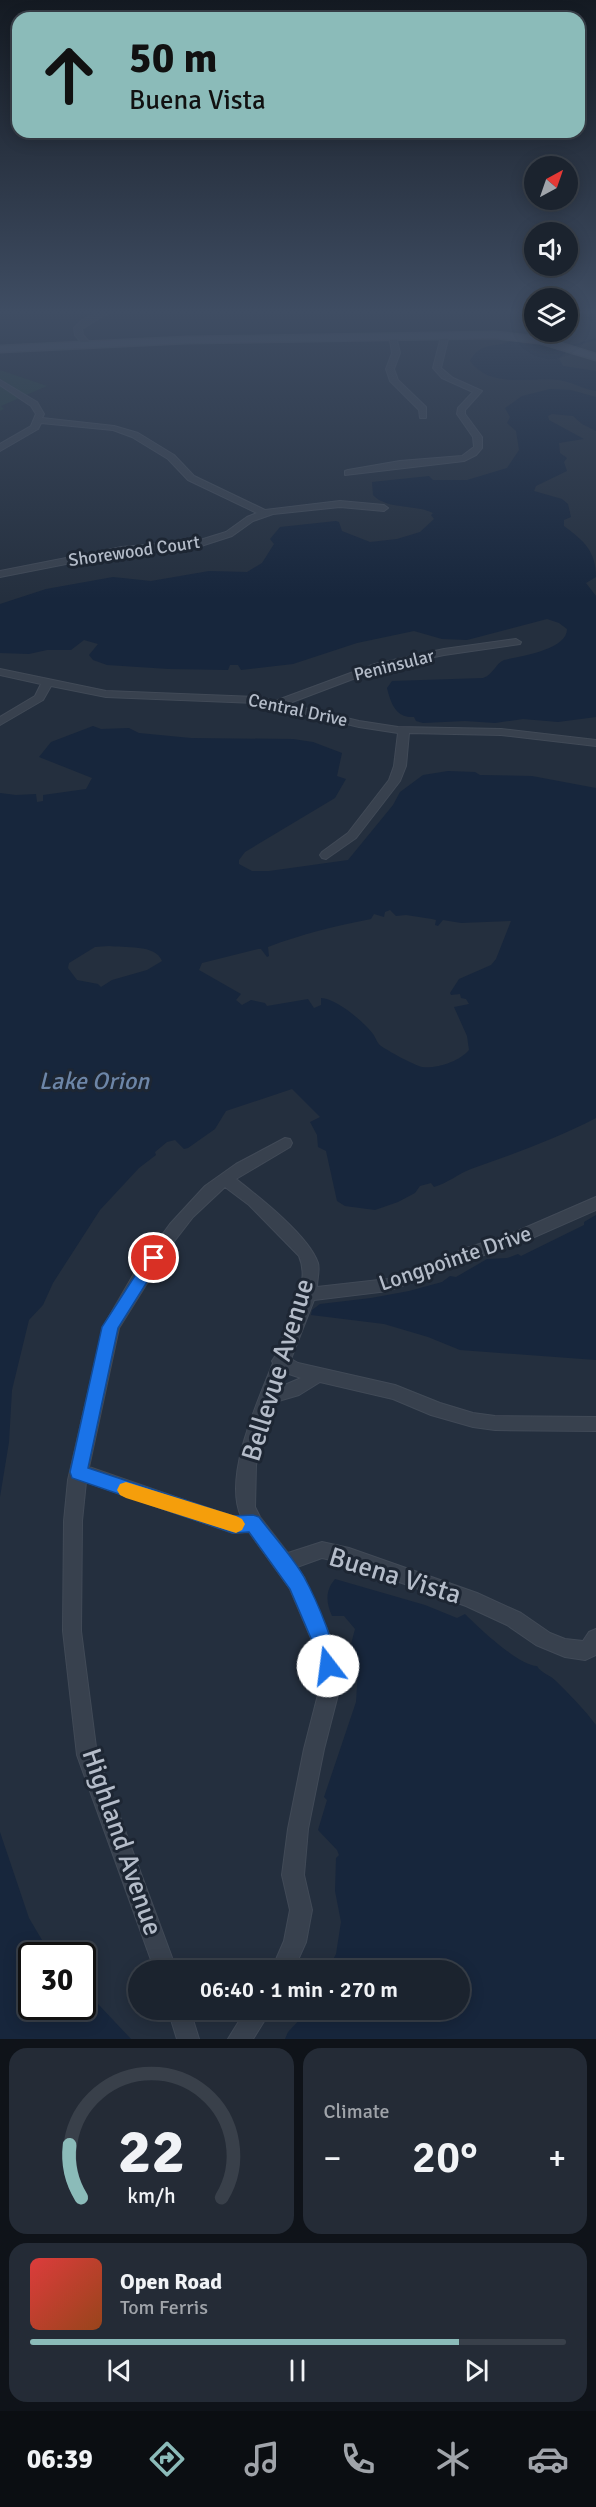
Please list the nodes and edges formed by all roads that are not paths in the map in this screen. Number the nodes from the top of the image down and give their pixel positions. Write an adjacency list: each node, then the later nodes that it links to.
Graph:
1 (37, 409): 5 (street)
2 (422, 409): 4 (street)
3 (462, 409): 7 (street)
4 (423, 416)
5 (38, 420): 6 (street); 9 (street)
6 (0, 448)
7 (348, 473)
8 (384, 508): 9 (street)
9 (263, 513): 10 (street, Shorewood Court)
10 (0, 574)
11 (516, 642): 14 (street, Peninsular)
12 (0, 672): 13 (street, Central Drive)
13 (48, 681): 14 (street, Central Drive); 15 (street)
14 (276, 704): 16 (street, Central Drive)
15 (0, 722)
16 (404, 730): 17 (street, Central Drive); 18 (street)
17 (596, 743)
18 (326, 855)
19 (285, 1143): 20 (street, Highland Avenue)
20 (226, 1179): 22 (street, Bellevue Avenue); 27 (street, Highland Avenue)
21 (596, 1203): 22 (street, Longpointe Drive)
22 (308, 1294): 23 (street, Bellevue Avenue)
23 (280, 1361): 24 (street); 25 (street, Bellevue Avenue)
24 (316, 1376): 25 (street); 26 (street)
25 (268, 1394): 28 (street, Bellevue Avenue)
26 (596, 1424)
27 (79, 1472): 28 (street); 31 (street, Highland Avenue)
28 (253, 1523): 29 (street)
29 (284, 1563): 30 (street, Buena Vista); 32 (street)
30 (591, 1645)
31 (162, 1960)
32 (287, 1960)
33 (182, 2020): 35 (street)
34 (253, 2020): 36 (street)
35 (188, 2039)
36 (239, 2039)

